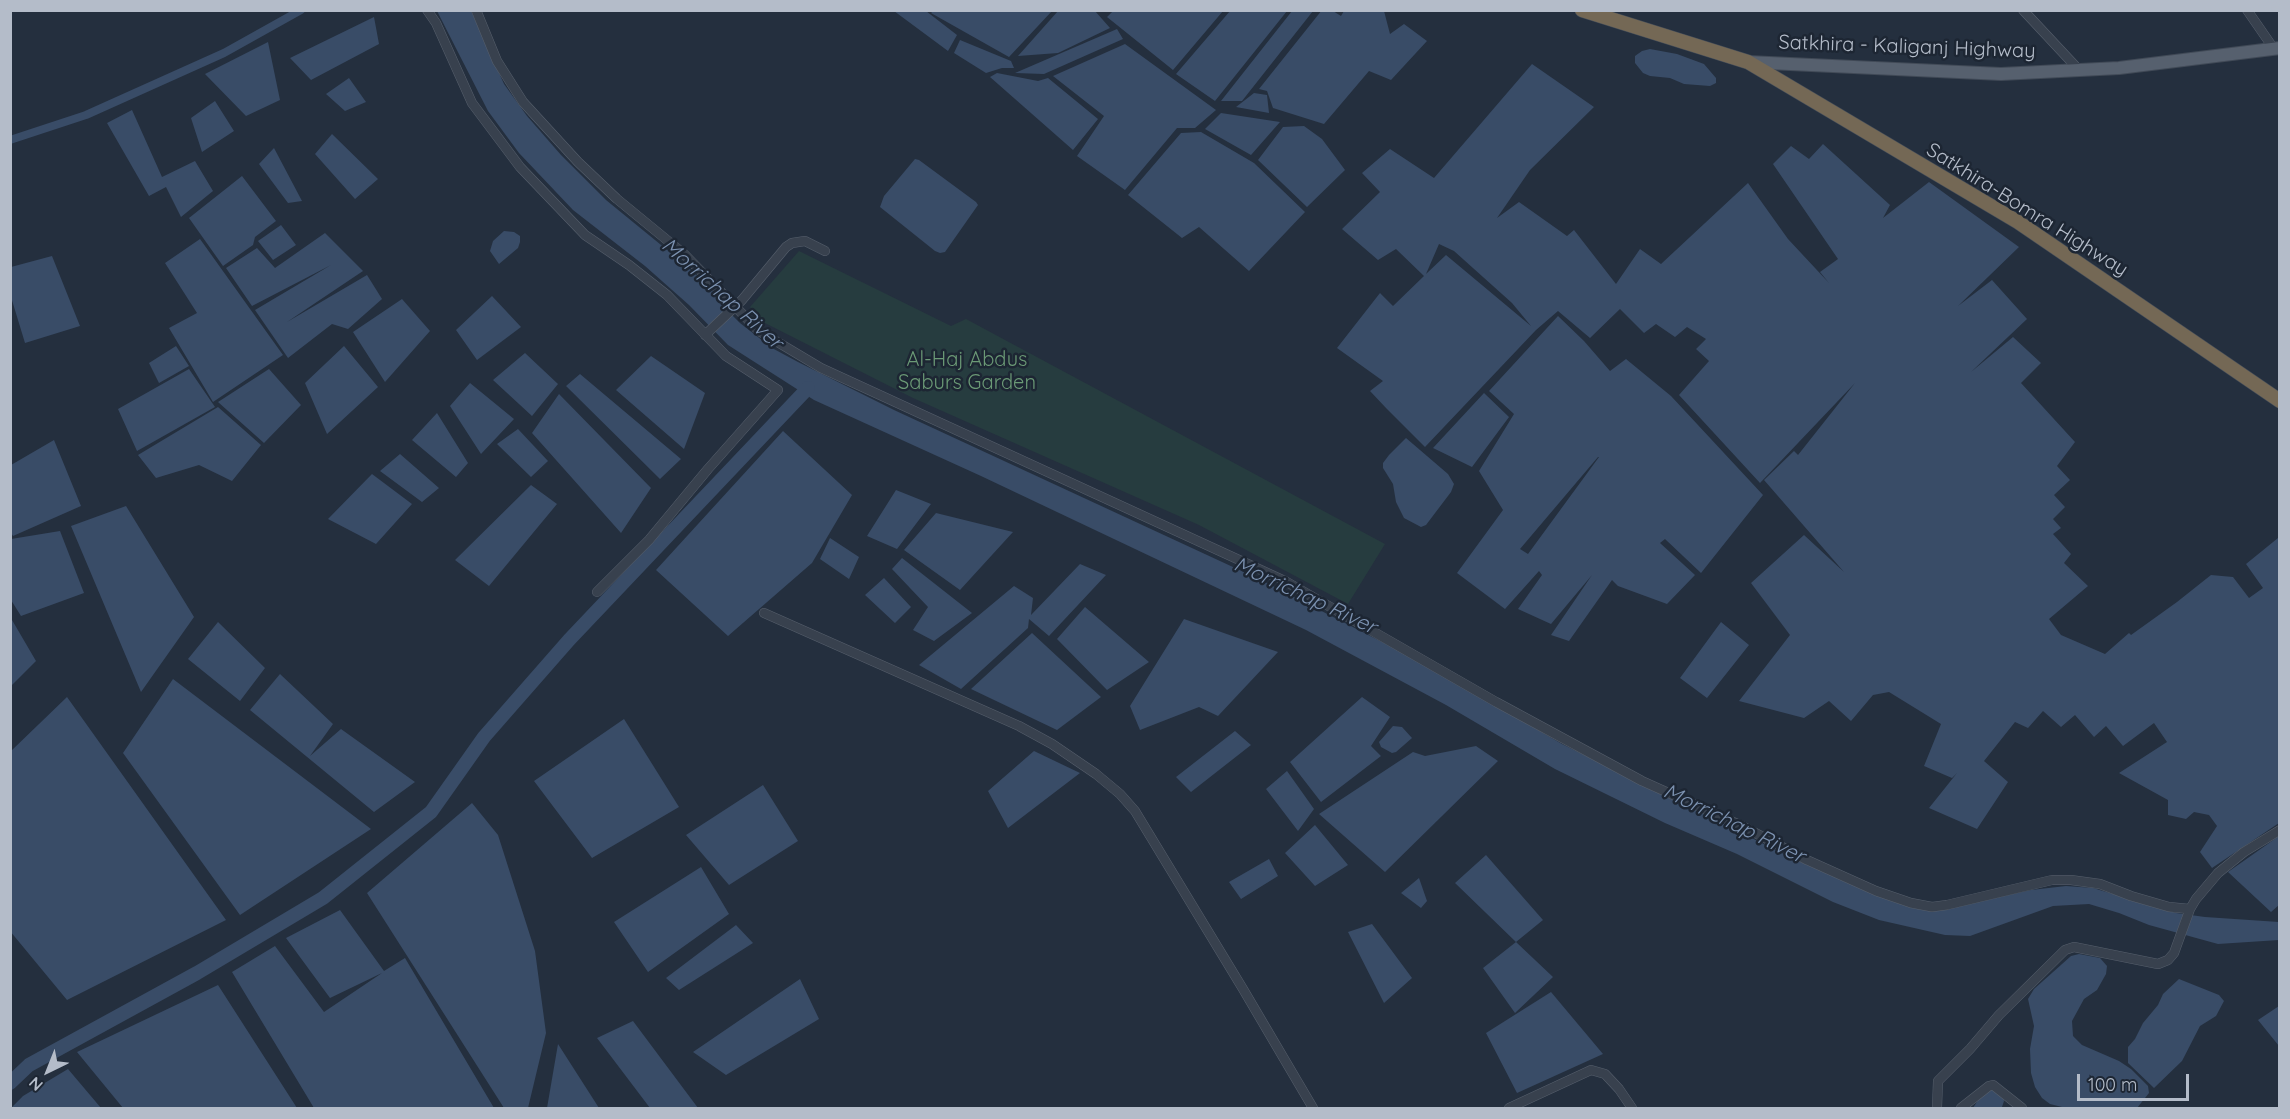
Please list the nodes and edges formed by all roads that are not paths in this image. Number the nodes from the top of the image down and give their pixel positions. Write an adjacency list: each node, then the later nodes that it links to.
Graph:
1 (427, 10): 11 (street)
2 (476, 10): 10 (street)
3 (1582, 10): 7 (highway, Satkhira-Bomra Highway)
4 (2023, 10): 8 (street)
5 (2247, 10): 6 (street)
6 (2277, 48): 8 (main road, Satkhira - Kaliganj Highway)
7 (1748, 62): 8 (main road, Satkhira - Kaliganj Highway); 12 (highway, Satkhira-Bomra Highway)
8 (2079, 70)
9 (825, 251): 10 (street)
10 (735, 307): 11 (street); 16 (street)
11 (706, 334): 13 (street)
12 (2280, 401)
13 (597, 592)
14 (764, 613): 17 (street)
15 (2280, 830): 16 (street)
16 (2190, 909): 20 (street)
17 (1313, 1108)
18 (1509, 1108): 19 (street)
19 (1632, 1108)
20 (1937, 1108)
21 (1962, 1108): 22 (street)
22 (2022, 1108)

